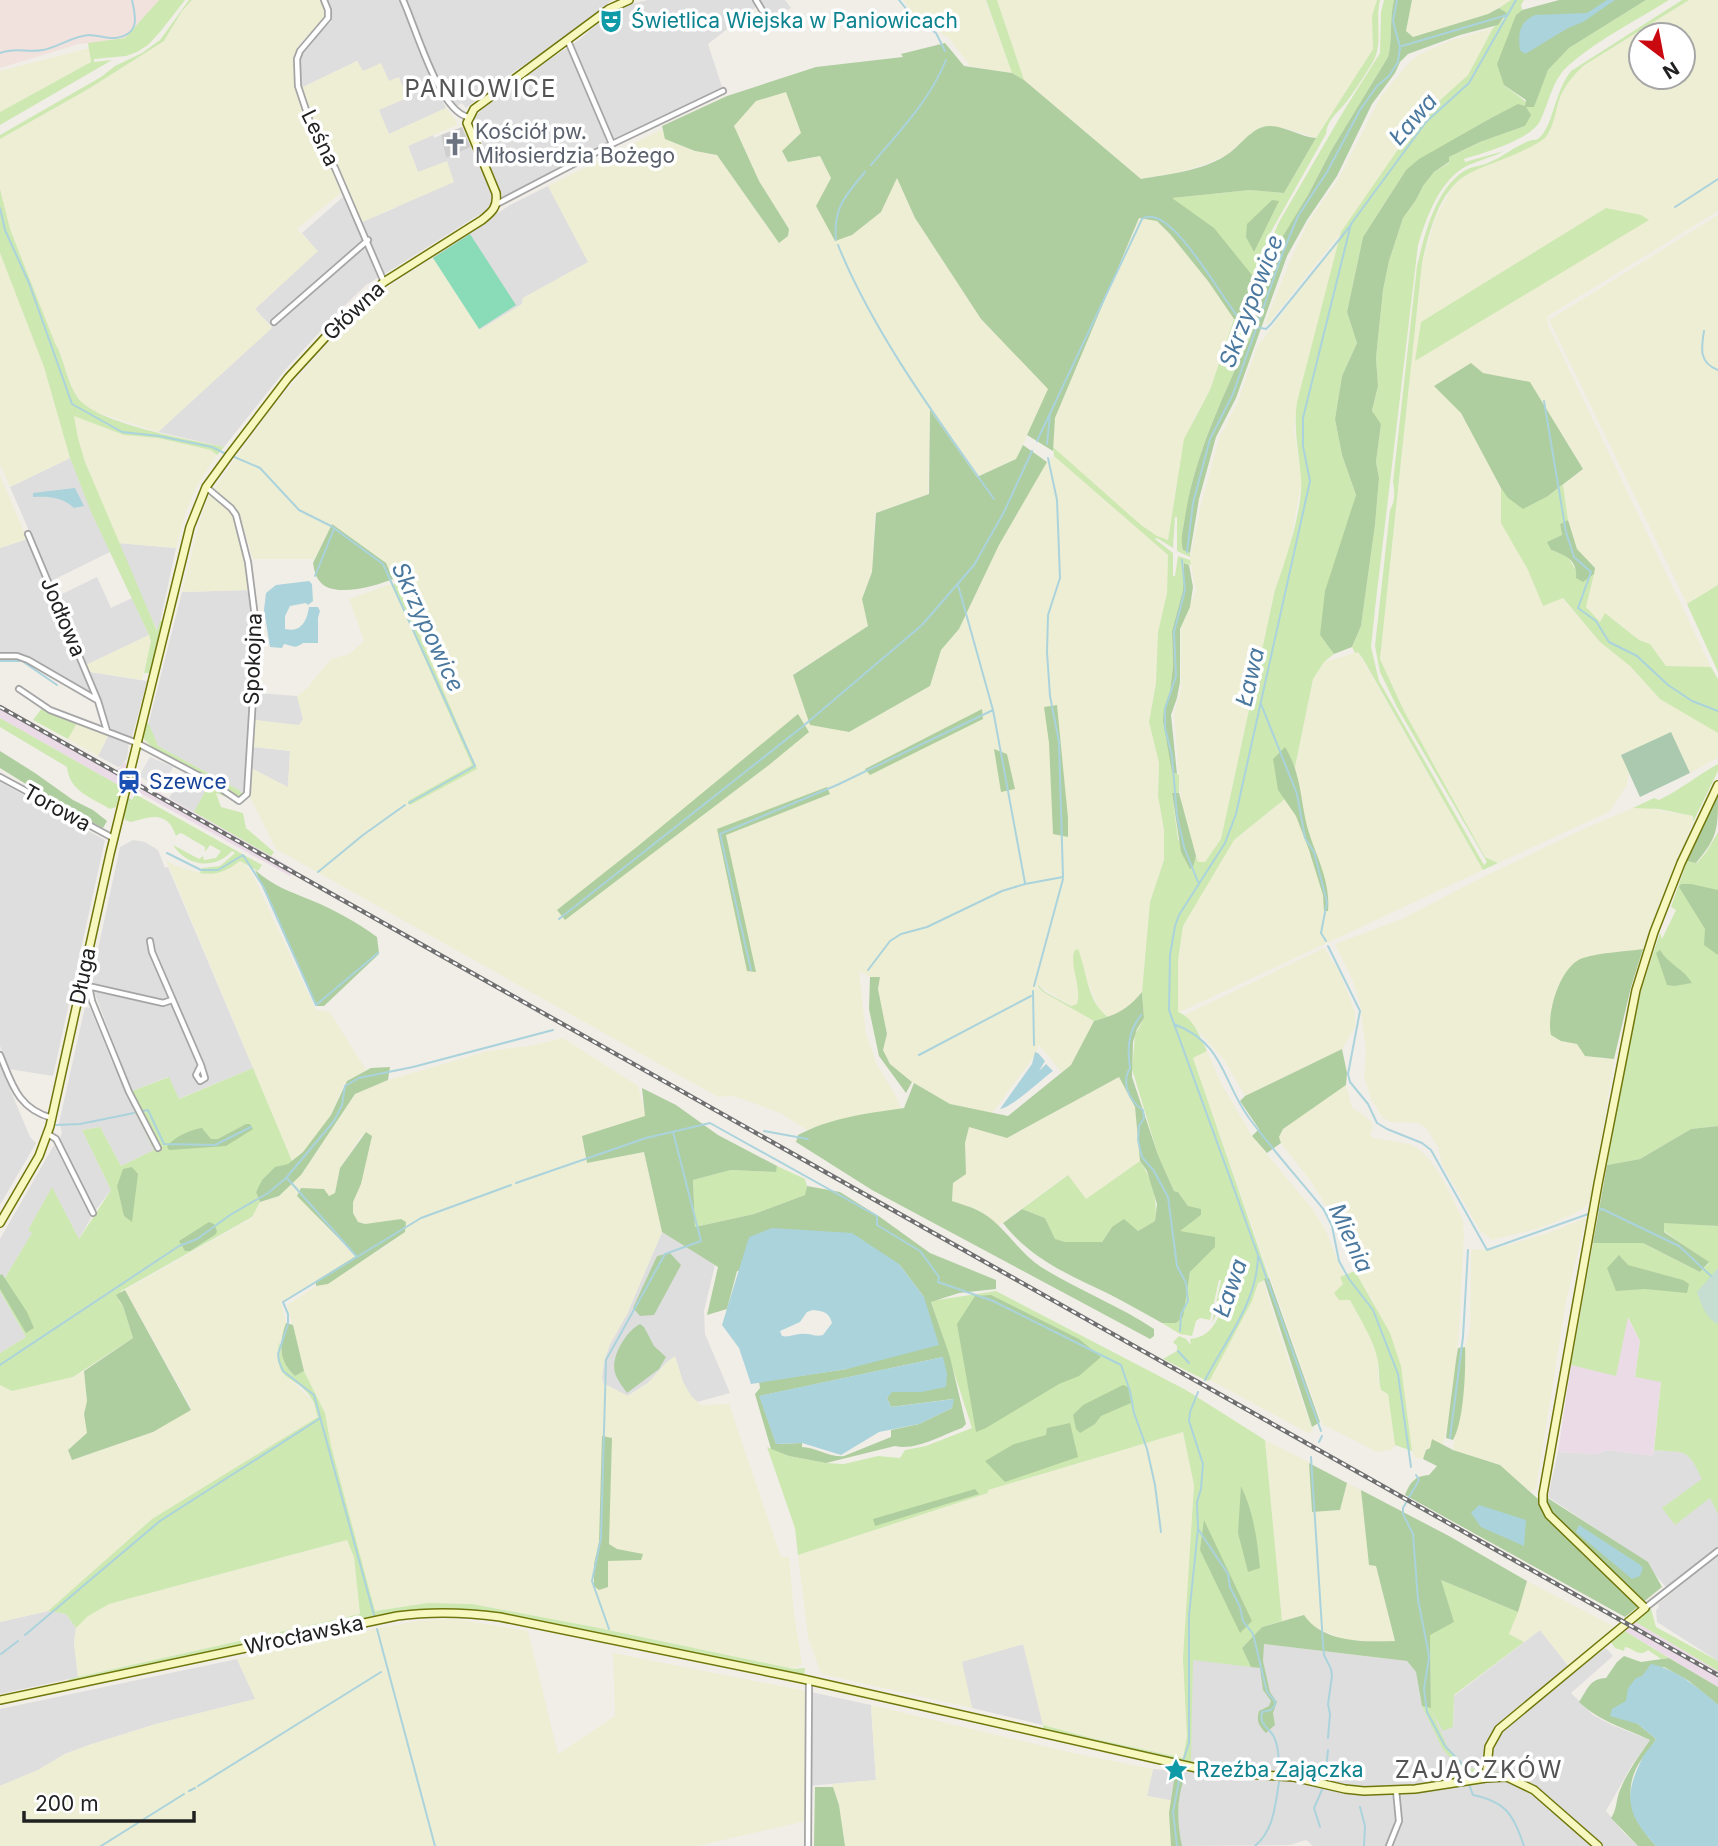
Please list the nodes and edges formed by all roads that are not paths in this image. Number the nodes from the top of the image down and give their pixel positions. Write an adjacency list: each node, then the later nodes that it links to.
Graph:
1 (324, 0): 11 (street, Leśna)
2 (403, 0): 8 (street)
3 (629, 0): 6 (street)
4 (756, 0): 5 (street)
5 (762, 10)
6 (568, 41): 8 (street); 9 (street)
7 (723, 91): 9 (street)
8 (468, 117): 10 (street)
9 (612, 144): 10 (street)
10 (497, 204): 12 (street, Główna)
11 (368, 240): 12 (street, Leśna); 13 (street)
12 (384, 282): 14 (street, Główna)
13 (274, 322)
14 (206, 487): 19 (street, Główna); 21 (street, Spokojna)
15 (28, 534): 18 (street, Jodłowa)
16 (0, 656): 18 (street)
17 (19, 689): 20 (street)
18 (98, 701): 20 (street, Jodłowa)
19 (143, 720): 21 (street, Długa)
20 (107, 731): 21 (street)
21 (137, 743): 24 (street, Długa)
22 (0, 777): 24 (street, Torowa)
23 (1718, 785): 36 (street)
24 (114, 838): 26 (street, Długa)
25 (150, 941): 27 (street)
26 (85, 985): 27 (street); 30 (street, Długa); 32 (street)
27 (172, 1000): 29 (street)
28 (0, 1055): 30 (street)
29 (201, 1065)
30 (52, 1118): 31 (street, Długa)
31 (48, 1134): 33 (street); 34 (street, Długa)
32 (158, 1148)
33 (93, 1213)
34 (0, 1223)
35 (1718, 1551): 36 (street)
36 (1645, 1608): 39 (street)
37 (809, 1681): 38 (street, Wrocławska); 40 (street, Wrocławska); 41 (street)
38 (0, 1700)
39 (1486, 1777): 40 (street, Wrocławska); 43 (street)
40 (1396, 1790): 42 (street)
41 (808, 1846)
42 (1389, 1846)
43 (1598, 1846)

